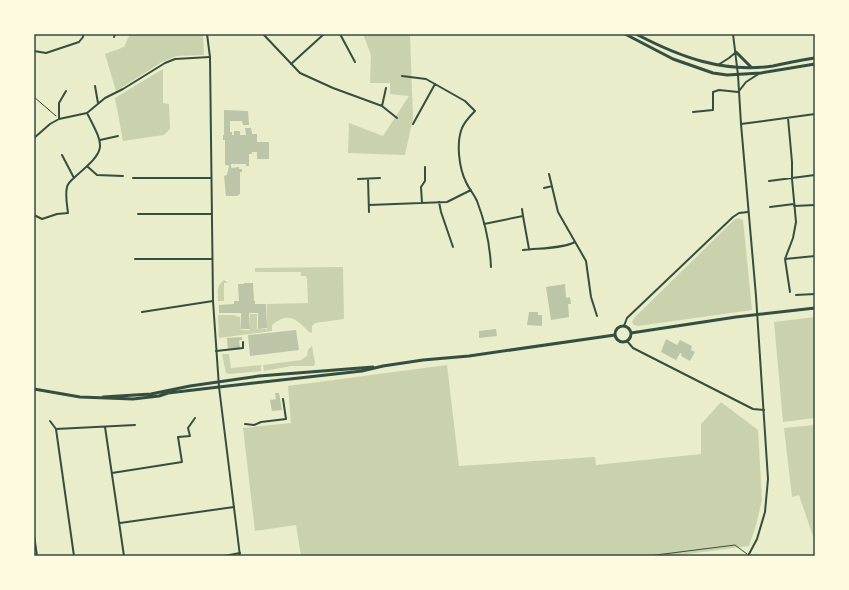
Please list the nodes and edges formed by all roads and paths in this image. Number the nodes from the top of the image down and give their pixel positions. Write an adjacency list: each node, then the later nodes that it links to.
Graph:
1 (82, 34): 12 (street)
2 (115, 34): 11 (street)
3 (208, 34): 14 (street)
4 (263, 34): 17 (street)
5 (324, 34): 10 (street)
6 (340, 34): 16 (street)
7 (625, 34): 23 (main road)
8 (636, 34): 19 (main road)
9 (734, 34): 13 (street)
10 (319, 35): 17 (street)
11 (114, 37)
12 (34, 51)
13 (736, 52): 19 (street); 20 (street); 21 (main road)
14 (210, 57): 31 (street); 52 (street)
15 (815, 58): 21 (main road)
16 (355, 62)
17 (291, 64): 32 (street)
18 (815, 64): 22 (main road)
19 (717, 65): 20 (main road)
20 (738, 67): 21 (main road); 23 (street)
21 (751, 67)
22 (761, 73): 23 (main road); 29 (street)
23 (738, 75): 29 (street)
24 (402, 76): 25 (street)
25 (435, 84): 39 (street); 60 (street)
26 (95, 86): 31 (street)
27 (386, 88): 32 (street)
28 (66, 91): 38 (street)
29 (738, 92): 33 (street); 40 (street)
30 (34, 97): 38 (path)
31 (98, 104): 34 (street)
32 (382, 106): 36 (street)
33 (693, 112)
34 (87, 113): 38 (street); 43 (street)
35 (815, 114): 37 (street)
36 (397, 118)
37 (788, 118): 40 (street); 54 (street)
38 (59, 119): 41 (street)
39 (412, 124)
40 (740, 124): 69 (street)
41 (34, 136)
42 (118, 136): 43 (street)
43 (100, 140): 45 (street)
44 (62, 155): 50 (street)
45 (87, 166): 49 (street); 50 (street)
46 (425, 167): 62 (street)
47 (549, 174): 58 (street)
48 (815, 175): 54 (street)
49 (123, 176)
50 (74, 178): 72 (street)
51 (133, 178): 52 (street)
52 (211, 178): 71 (street)
53 (380, 178): 56 (street)
54 (792, 178): 57 (street); 65 (street)
55 (358, 179): 56 (street)
56 (368, 179): 64 (street)
57 (769, 181)
58 (552, 186): 59 (street); 75 (street)
59 (544, 188)
60 (471, 190): 61 (street); 74 (street)
61 (439, 202): 62 (street); 76 (street)
62 (422, 203): 64 (street)
63 (815, 204): 65 (street)
64 (369, 205): 68 (street)
65 (794, 205): 66 (street); 82 (street)
66 (770, 207)
67 (522, 209): 73 (street)
68 (369, 212)
69 (748, 212): 91 (street); 103 (street)
70 (138, 214): 71 (street)
71 (212, 214): 81 (street)
72 (34, 215)
73 (524, 216): 74 (street); 77 (street)
74 (484, 224): 83 (street)
75 (575, 242): 77 (street); 90 (street)
76 (453, 247)
77 (529, 249): 78 (street)
78 (523, 250)
79 (815, 256): 82 (street)
80 (135, 259): 81 (street)
81 (212, 259): 87 (street)
82 (785, 259): 84 (street)
83 (491, 267)
84 (790, 292)
85 (815, 294): 86 (street)
86 (796, 295)
87 (213, 301): 89 (street); 96 (street)
88 (815, 308): 92 (main road)
89 (142, 312)
90 (597, 316)
91 (624, 326): 92 (main road); 93 (main road)
92 (631, 333): 94 (main road)
93 (615, 335): 94 (main road); 97 (main road)
94 (627, 341): 103 (street)
95 (243, 342): 96 (street)
96 (216, 351): 98 (street)
97 (383, 366): 98 (main road); 99 (main road)
98 (218, 382): 99 (street); 101 (main road)
99 (219, 386): 101 (main road); 111 (street)
100 (34, 389): 101 (main road)
101 (91, 398)
102 (283, 398): 106 (street)
103 (764, 410): 115 (street)
104 (195, 418): 110 (street)
105 (50, 421): 109 (street)
106 (245, 424)
107 (135, 425): 108 (street)
108 (105, 427): 109 (street); 110 (street)
109 (56, 429): 117 (street)
110 (112, 473): 112 (street)
111 (234, 506): 112 (street); 114 (street)
112 (120, 523): 118 (street)
113 (34, 535): 116 (street)
114 (240, 555): 119 (street)
115 (748, 555): 120 (path)
116 (37, 556)
117 (74, 556)
118 (124, 556)
119 (224, 556)
120 (648, 556)
121 (753, 556): 122 (path)
122 (760, 556)

